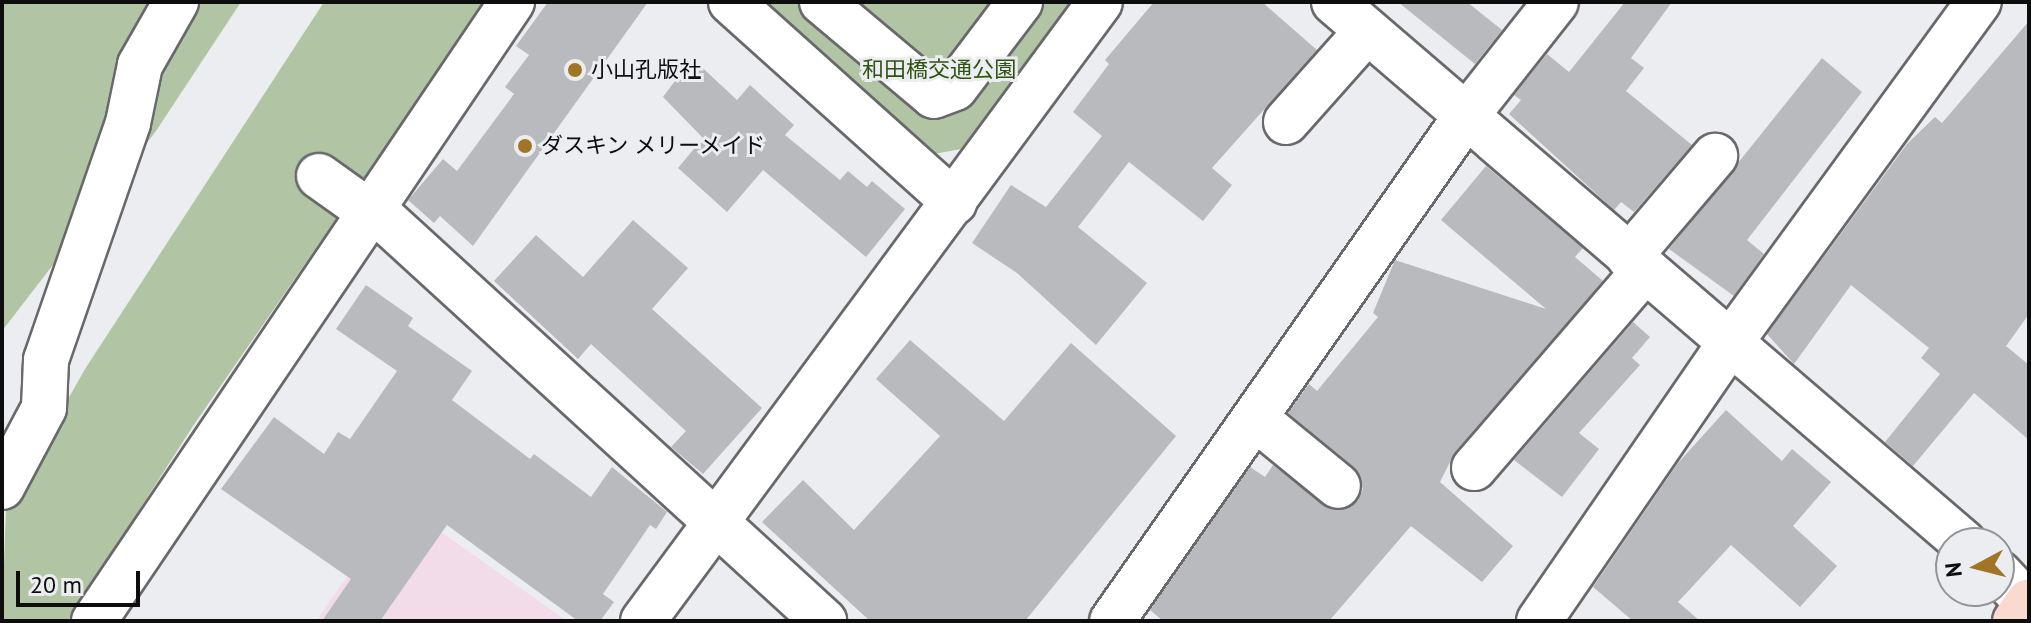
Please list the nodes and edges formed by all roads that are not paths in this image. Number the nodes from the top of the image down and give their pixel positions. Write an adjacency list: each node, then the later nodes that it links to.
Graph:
1 (176, 2): 22 (street)
2 (512, 2): 16 (street)
3 (822, 2): 4 (street)
4 (1020, 2)
5 (1100, 2): 15 (street)
6 (1334, 2): 10 (street)
7 (1556, 2): 11 (street)
8 (1979, 2): 18 (street)
9 (743, 6): 15 (street)
10 (1367, 31): 11 (street); 12 (street)
11 (1466, 116): 17 (street); 19 (street)
12 (1286, 122)
13 (1715, 156): 17 (street)
14 (319, 176): 16 (street)
15 (954, 202): 23 (street)
16 (369, 209): 23 (street); 25 (street)
17 (1637, 264): 18 (street); 20 (street)
18 (1730, 343): 24 (street); 29 (street)
19 (1255, 418): 21 (street); 28 (street)
20 (1474, 468)
21 (1338, 486)
22 (2, 487)
23 (718, 521): 26 (street); 27 (street)
24 (1945, 527)
25 (94, 621)
26 (643, 621)
27 (824, 621)
28 (1112, 621)
29 (1539, 621)

